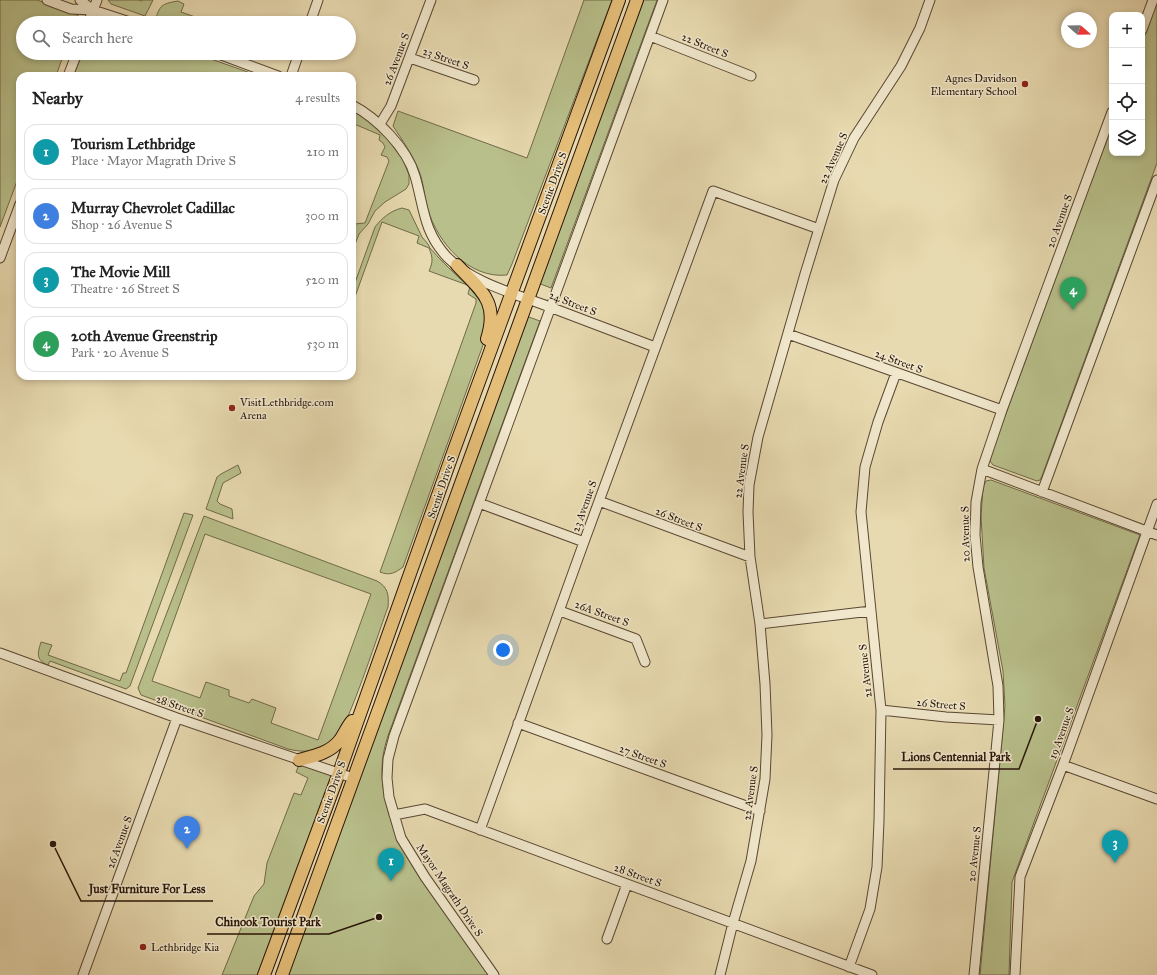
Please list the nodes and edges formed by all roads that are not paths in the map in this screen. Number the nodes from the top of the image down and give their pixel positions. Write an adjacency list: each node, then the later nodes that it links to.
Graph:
1 (47, 0): 11 (street)
2 (80, 0): 11 (street)
3 (96, 0): 11 (street)
4 (318, 0): 14 (street)
5 (431, 0): 17 (street, 26 Avenue S)
6 (619, 0): 34 (main road, Scenic Drive S)
7 (637, 0): 35 (main road, Scenic Drive S)
8 (663, 0): 16 (street)
9 (930, 0): 31 (street, 22 Avenue S)
10 (1153, 0): 15 (street)
11 (93, 10): 12 (street); 13 (street)
12 (91, 16)
13 (111, 16)
14 (312, 16)
15 (1145, 22)
16 (650, 36): 24 (street, 22 Street S); 36 (street)
17 (410, 58): 25 (street, 23 Street S); 28 (street, 26 Avenue S)
18 (74, 60): 21 (street)
19 (235, 60): 22 (street)
20 (297, 60): 23 (street)
21 (70, 72)
22 (267, 72)
23 (292, 72)
24 (751, 76)
25 (474, 80)
26 (356, 107): 28 (street, 24 Street S)
27 (1109, 120): 40 (street, 20 Avenue S)
28 (380, 124): 33 (street, 24 Street S)
29 (1157, 180): 43 (street)
30 (16, 215): 32 (street)
31 (819, 229): 37 (street, 22 Avenue S); 38 (street, 23 Avenue S)
32 (0, 258)
33 (457, 265): 34 (street, 24 Street S); 41 (main road)
34 (512, 293): 35 (street, 24 Street S); 41 (main road, Scenic Drive S)
35 (528, 299): 36 (street, 24 Street S); 64 (main road, Scenic Drive S)
36 (551, 308): 38 (street, 24 Street S); 45 (street)
37 (788, 334): 39 (street, 24 Street S); 50 (street, 22 Avenue S)
38 (655, 347): 44 (street, 23 Avenue S)
39 (896, 373): 40 (street, 24 Street S); 52 (street, 21 Avenue S)
40 (1002, 410): 42 (street, 20 Avenue S)
41 (454, 450): 56 (main road, Scenic Drive S)
42 (982, 469): 43 (street); 59 (street, 20 Avenue S)
43 (1042, 492): 47 (street)
44 (599, 501): 49 (street, 23 Avenue S); 50 (street, 26 Street S)
45 (479, 504): 49 (street); 67 (street)
46 (1157, 504): 47 (street, 19 Avenue S)
47 (1147, 531): 48 (street); 62 (street, 19 Avenue S)
48 (1157, 535)
49 (584, 542): 51 (street, 23 Avenue S)
50 (750, 557): 53 (street, 22 Avenue S)
51 (560, 611): 55 (street, 26A Street S); 60 (street, 23 Avenue S)
52 (870, 611): 53 (street); 57 (street, 21 Avenue S)
53 (760, 624): 66 (street, 22 Avenue S)
54 (0, 653): 58 (street, 28 Street S)
55 (645, 662)
56 (364, 703): 61 (main road); 63 (main road, Scenic Drive S)
57 (881, 710): 59 (street, 26 Street S); 73 (street, 21 Avenue S)
58 (177, 718): 61 (street, 28 Street S); 74 (street, 26 Avenue S)
59 (999, 720): 81 (street, 20 Avenue S)
60 (518, 723): 66 (street, 27 Street S); 68 (street, 23 Avenue S)
61 (299, 760): 63 (street, 28 Street S)
62 (1063, 765): 65 (street); 82 (street, 19 Avenue S)
63 (339, 773): 64 (street, 28 Street S); 71 (main road, Scenic Drive S)
64 (353, 778): 77 (main road, Scenic Drive S)
65 (1157, 799)
66 (760, 811): 70 (street, 22 Avenue S)
67 (394, 815): 68 (street, 28 Street S); 78 (street, Mayor Magrath Drive S)
68 (480, 830): 69 (street, 28 Street S)
69 (627, 884): 70 (street, 28 Street S); 72 (street)
70 (733, 924): 73 (street, 28 Street S); 79 (street, 22 Avenue S)
71 (278, 937): 75 (main road); 76 (main road, Scenic Drive S)
72 (607, 939)
73 (849, 967): 80 (street, 28 Street S)
74 (83, 975)
75 (259, 975)
76 (264, 975)
77 (282, 975)
78 (494, 975)
79 (720, 975)
80 (872, 975)
81 (974, 975)
82 (1015, 975)

